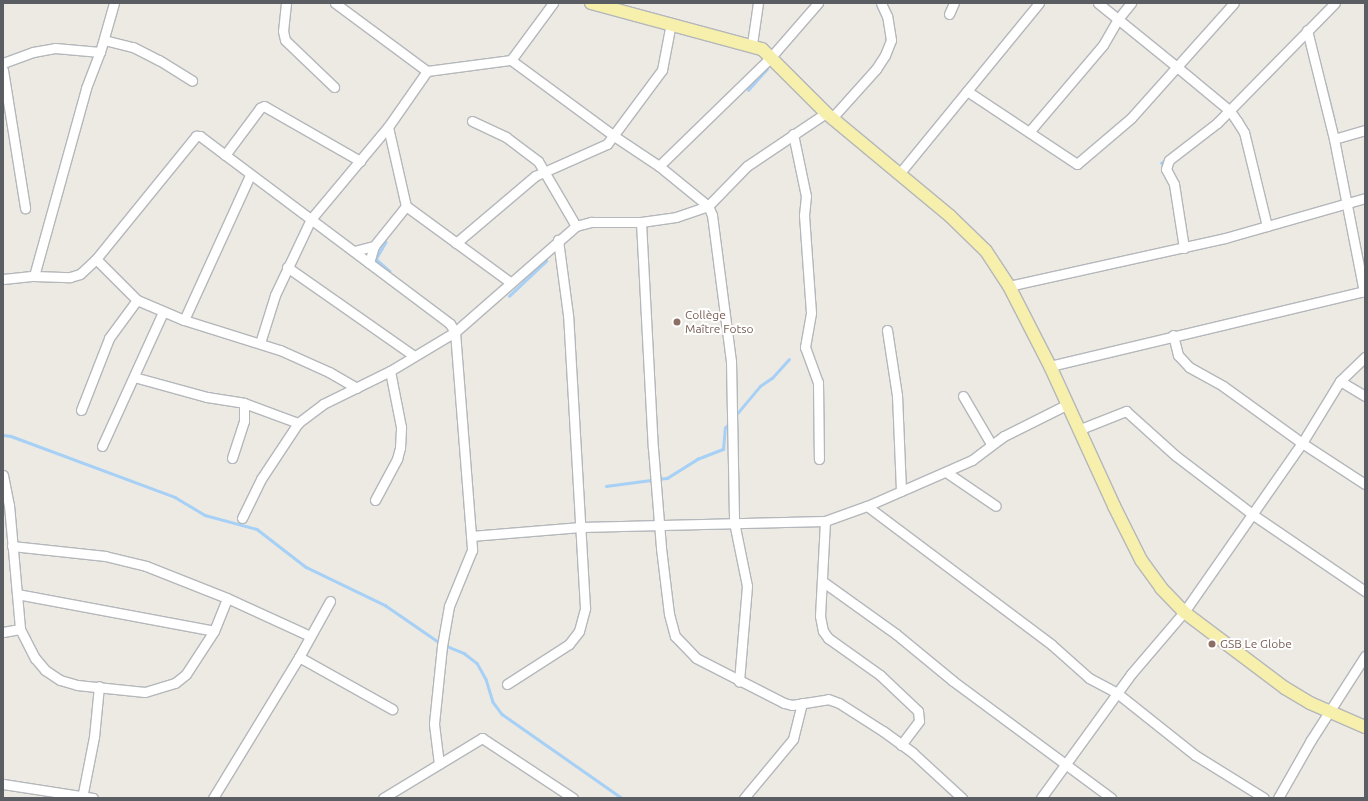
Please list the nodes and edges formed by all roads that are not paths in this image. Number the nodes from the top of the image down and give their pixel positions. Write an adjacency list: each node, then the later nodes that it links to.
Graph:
1 (114, 3): 19 (street)
2 (286, 3): 29 (street)
3 (335, 3): 27 (street)
4 (553, 3): 23 (street)
5 (591, 3): 17 (main road)
6 (758, 3): 20 (street)
7 (818, 3): 22 (street)
8 (881, 3): 32 (street)
9 (954, 3): 15 (street)
10 (1039, 3): 30 (street)
11 (1098, 3): 16 (street)
12 (1131, 3): 16 (street)
13 (1234, 3): 25 (street)
14 (1335, 3): 18 (street)
15 (949, 14)
16 (1118, 19): 25 (street); 36 (street)
17 (671, 23): 20 (main road); 38 (street)
18 (1307, 30): 31 (street); 39 (street)
19 (104, 40): 21 (street); 28 (street)
20 (752, 44): 22 (main road)
21 (100, 52): 24 (street); 63 (street)
22 (772, 57): 32 (main road); 42 (street)
23 (512, 60): 27 (street); 38 (street)
24 (3, 63)
25 (1177, 66): 31 (street); 36 (street)
26 (3, 70): 50 (street)
27 (427, 71): 34 (street)
28 (192, 81)
29 (334, 87)
30 (967, 91): 36 (street); 44 (street)
31 (1230, 111): 54 (street); 58 (street)
32 (829, 116): 37 (street); 44 (main road)
33 (472, 121): 43 (street)
34 (388, 127): 41 (street); 48 (street)
35 (1365, 130): 39 (street)
36 (1029, 132)
37 (793, 134): 49 (street); 93 (street)
38 (614, 136): 42 (street); 43 (street)
39 (1334, 139): 47 (street)
40 (225, 155): 41 (street); 45 (street); 60 (street)
41 (360, 161): 51 (street)
42 (659, 166): 49 (street)
43 (545, 170): 53 (street); 56 (street)
44 (899, 174): 66 (main road)
45 (250, 175): 51 (street); 70 (street)
46 (1365, 198): 47 (street)
47 (1346, 202): 54 (street); 67 (street)
48 (406, 206): 56 (street); 57 (street)
49 (708, 206): 52 (street); 105 (street)
50 (25, 208)
51 (311, 219): 59 (street); 62 (street)
52 (640, 222): 53 (street); 106 (street)
53 (576, 226): 55 (street)
54 (1267, 226): 58 (street)
55 (558, 240): 65 (street); 107 (street)
56 (456, 243): 65 (street)
57 (374, 246): 59 (street); 61 (street)
58 (1184, 248): 66 (street)
59 (354, 252): 61 (street)
60 (96, 259): 63 (street); 68 (street)
61 (369, 263): 72 (street)
62 (287, 267): 74 (street); 75 (street)
63 (34, 276): 64 (street)
64 (3, 279)
65 (510, 282): 72 (street)
66 (1009, 286): 77 (main road)
67 (1365, 292): 73 (street)
68 (137, 300): 69 (street); 86 (street)
69 (163, 312): 70 (street); 79 (street)
70 (184, 320): 74 (street)
71 (887, 330): 97 (street)
72 (455, 332): 75 (street); 108 (street)
73 (1173, 335): 77 (street); 89 (street)
74 (260, 343): 81 (street)
75 (414, 356): 78 (street)
76 (1365, 357): 80 (street)
77 (1050, 366): 85 (main road)
78 (390, 370): 81 (street); 98 (street)
79 (134, 377): 84 (street); 91 (street)
80 (1340, 381): 83 (street); 89 (street)
81 (357, 388): 87 (street)
82 (963, 396): 90 (street)
83 (1365, 396)
84 (244, 402): 87 (street); 92 (street)
85 (1066, 405): 88 (main road); 90 (street)
86 (81, 410)
87 (298, 423): 103 (street)
88 (1078, 430): 102 (street); 115 (main road)
89 (1302, 443): 96 (street); 102 (street)
90 (991, 444): 94 (street)
91 (102, 446)
92 (232, 458)
93 (819, 459)
94 (946, 472): 97 (street); 101 (street)
95 (3, 475): 99 (street)
96 (1365, 484)
97 (901, 491): 100 (street)
98 (375, 500)
99 (6, 506): 109 (street)
100 (867, 506): 104 (street); 125 (street)
101 (996, 506)
102 (1252, 514): 111 (street); 115 (street)
103 (242, 518)
104 (825, 521): 105 (street); 110 (street)
105 (734, 522): 106 (street); 122 (street)
106 (660, 525): 107 (street); 122 (street)
107 (581, 527): 108 (street); 123 (street)
108 (470, 536): 131 (street)
109 (12, 546): 112 (street); 113 (street)
110 (822, 581): 130 (street); 132 (street)
111 (1365, 591)
112 (17, 594): 116 (street); 117 (street)
113 (227, 598): 117 (street); 119 (street)
114 (330, 601): 119 (street)
115 (1184, 612): 125 (street); 128 (main road)
116 (20, 629): 118 (street); 124 (street)
117 (214, 631): 124 (street)
118 (3, 632)
119 (310, 636): 121 (street)
120 (1365, 656): 128 (street)
121 (299, 657): 127 (street); 137 (street)
122 (740, 682): 126 (street)
123 (507, 684)
124 (99, 686): 135 (street)
125 (1117, 693): 132 (street); 144 (street)
126 (802, 703): 130 (street); 140 (street)
127 (392, 709)
128 (1329, 712): 129 (main road); 145 (street)
129 (1365, 727)
130 (902, 745): 141 (street)
131 (439, 764): 134 (street); 139 (street)
132 (1065, 765): 142 (street); 143 (street)
133 (3, 784): 135 (street)
134 (395, 796): 138 (street)
135 (82, 797): 136 (street)
136 (93, 798)
137 (213, 798)
138 (383, 798)
139 (574, 798)
140 (744, 798)
141 (962, 798)
142 (1041, 798)
143 (1111, 798)
144 (1264, 798)
145 (1278, 798)

